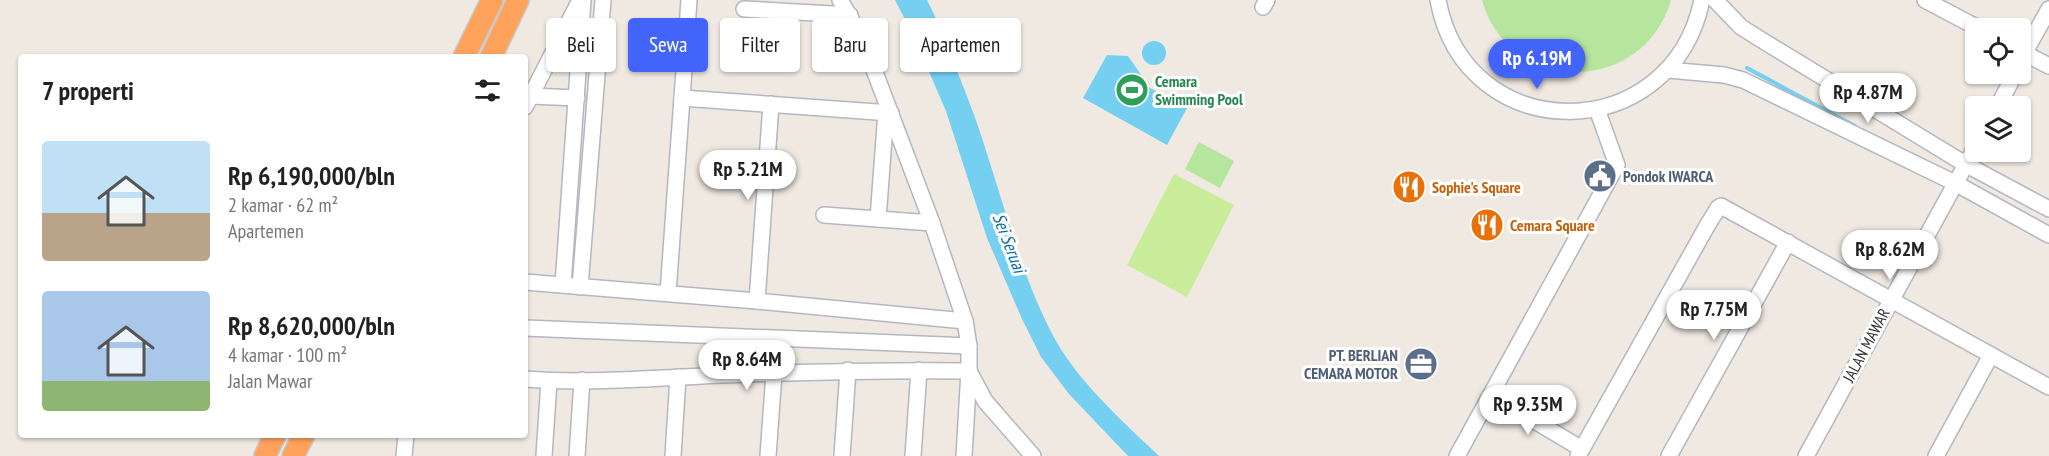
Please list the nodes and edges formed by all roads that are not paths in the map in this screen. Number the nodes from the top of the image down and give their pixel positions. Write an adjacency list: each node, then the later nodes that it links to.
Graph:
1 (492, 0): 17 (highway)
2 (518, 0): 18 (highway)
3 (582, 0): 22 (street); 24 (street)
4 (603, 0): 38 (street)
5 (689, 0): 23 (street)
6 (840, 0): 14 (street)
7 (1438, 0): 26 (street)
8 (1702, 0): 21 (street)
9 (1714, 0): 28 (street)
10 (1930, 1): 15 (street)
11 (780, 6): 12 (street); 14 (street)
12 (744, 9)
13 (2049, 9): 16 (street)
14 (849, 15): 27 (street)
15 (1965, 21)
16 (2031, 40)
17 (465, 54)
18 (492, 54)
19 (2031, 59): 20 (street)
20 (2049, 66)
21 (1668, 70): 26 (street); 29 (street)
22 (577, 98): 24 (street); 37 (street)
23 (682, 98): 25 (street); 39 (street)
24 (528, 102)
25 (771, 104): 27 (street); 41 (street)
26 (1597, 110): 55 (street)
27 (888, 113): 32 (street); 33 (street)
28 (1965, 164): 29 (street, JALAN MAWAR); 30 (street)
29 (1955, 183): 34 (street); 40 (street, JALAN MAWAR)
30 (2049, 208)
31 (824, 215): 32 (street)
32 (878, 219): 33 (street)
33 (932, 223): 42 (street)
34 (2049, 235)
35 (1788, 242): 40 (street); 59 (street); 72 (street)
36 (528, 282): 37 (street)
37 (563, 285): 38 (street)
38 (580, 286): 39 (street)
39 (668, 293): 41 (street)
40 (1890, 300): 45 (street); 73 (street, JALAN MAWAR)
41 (757, 301): 42 (street)
42 (965, 321): 44 (street)
43 (528, 328): 44 (street)
44 (969, 346): 48 (street)
45 (1991, 355): 54 (street); 74 (street)
46 (848, 370): 47 (street); 49 (street); 67 (street)
47 (919, 370): 48 (street); 68 (street)
48 (969, 371): 69 (street); 70 (street)
49 (774, 373): 50 (street); 66 (street)
50 (678, 377): 52 (street); 65 (street)
51 (528, 379): 53 (street)
52 (582, 380): 53 (street); 64 (street)
53 (549, 381): 63 (street)
54 (2049, 387)
55 (1491, 395): 59 (street); 71 (street)
56 (274, 438): 60 (highway)
57 (302, 438): 61 (highway)
58 (406, 438): 62 (street)
59 (1580, 452)
60 (265, 456)
61 (293, 456)
62 (404, 456)
63 (544, 456)
64 (577, 456)
65 (673, 456)
66 (768, 456)
67 (842, 456)
68 (913, 456)
69 (964, 456)
70 (1033, 456)
71 (1457, 456)
72 (1669, 456)
73 (1806, 456)
74 (1936, 456)

